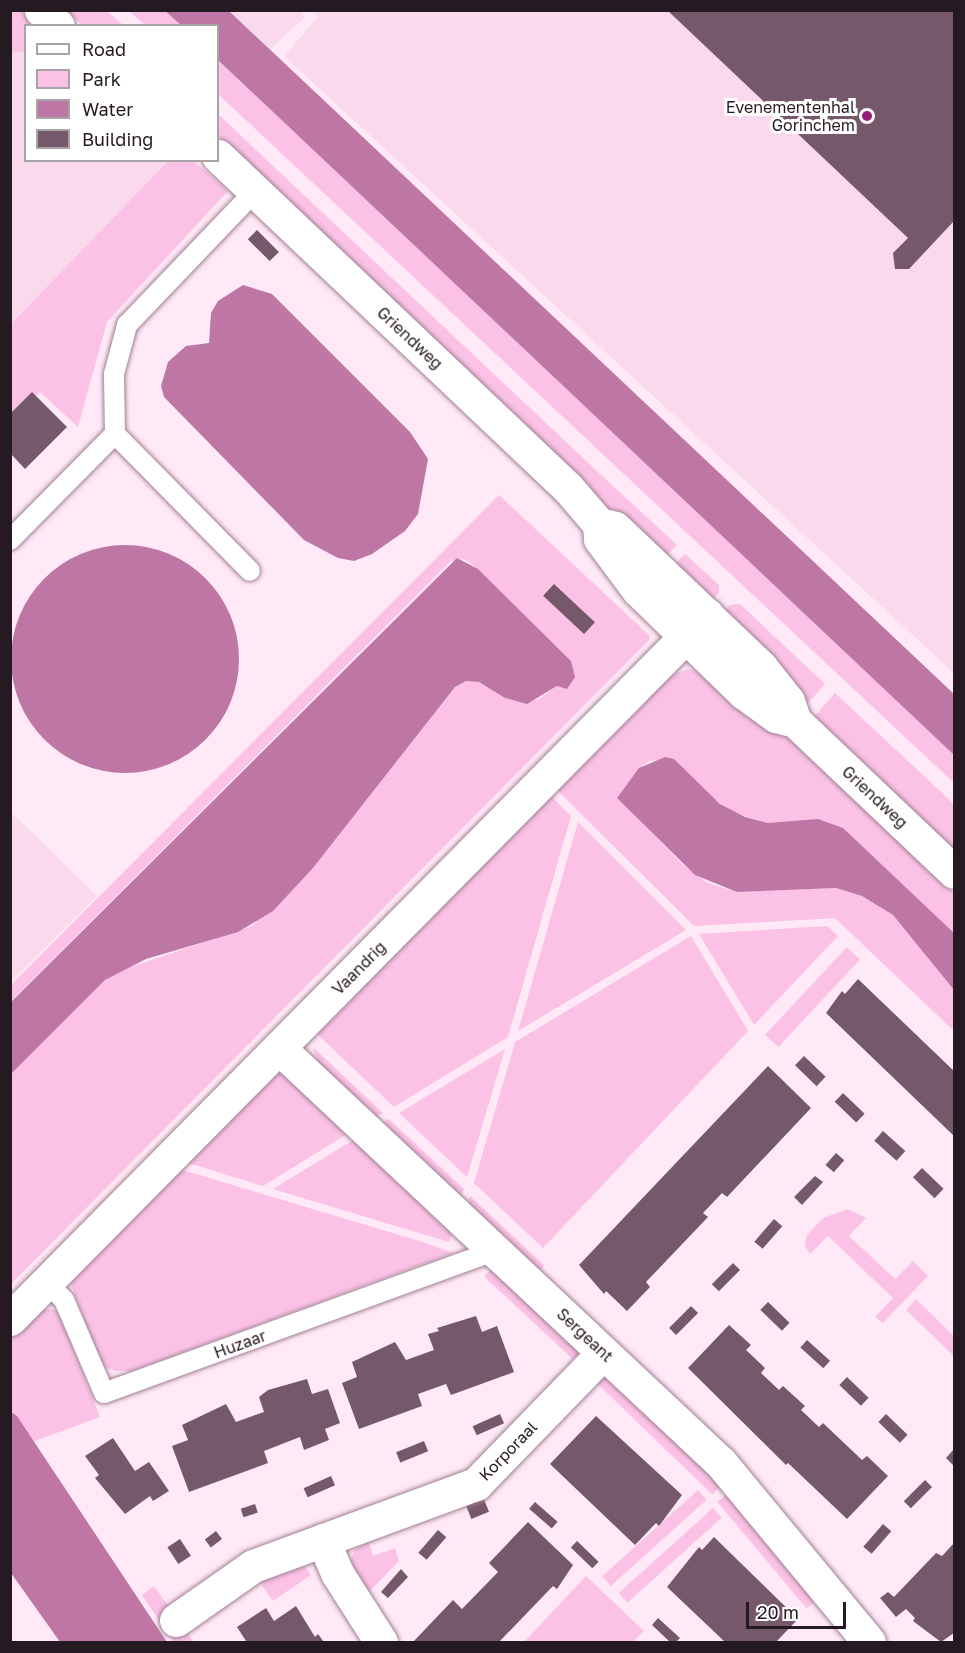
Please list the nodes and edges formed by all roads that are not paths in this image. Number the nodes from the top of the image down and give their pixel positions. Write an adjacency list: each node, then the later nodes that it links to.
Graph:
1 (41, 10): 2 (street)
2 (56, 24)
3 (219, 157): 4 (street, Griendweg)
4 (255, 192): 5 (lane); 8 (street, Griendweg)
5 (115, 434): 6 (lane); 7 (lane)
6 (10, 540)
7 (250, 571)
8 (696, 626): 9 (street, Griendweg); 10 (street, Vaandrig)
9 (954, 872)
10 (279, 1048): 11 (street, Sergeant); 12 (street, Vaandrig)
11 (495, 1251): 12 (lane, Huzaar); 14 (street, Sergeant)
12 (47, 1282): 13 (street, Vaandrig)
13 (10, 1319)
14 (603, 1353): 15 (street, Korporaal); 18 (street, Sergeant)
15 (323, 1540): 16 (street, Korporaal); 17 (street)
16 (176, 1620)
17 (381, 1642)
18 (869, 1642)

